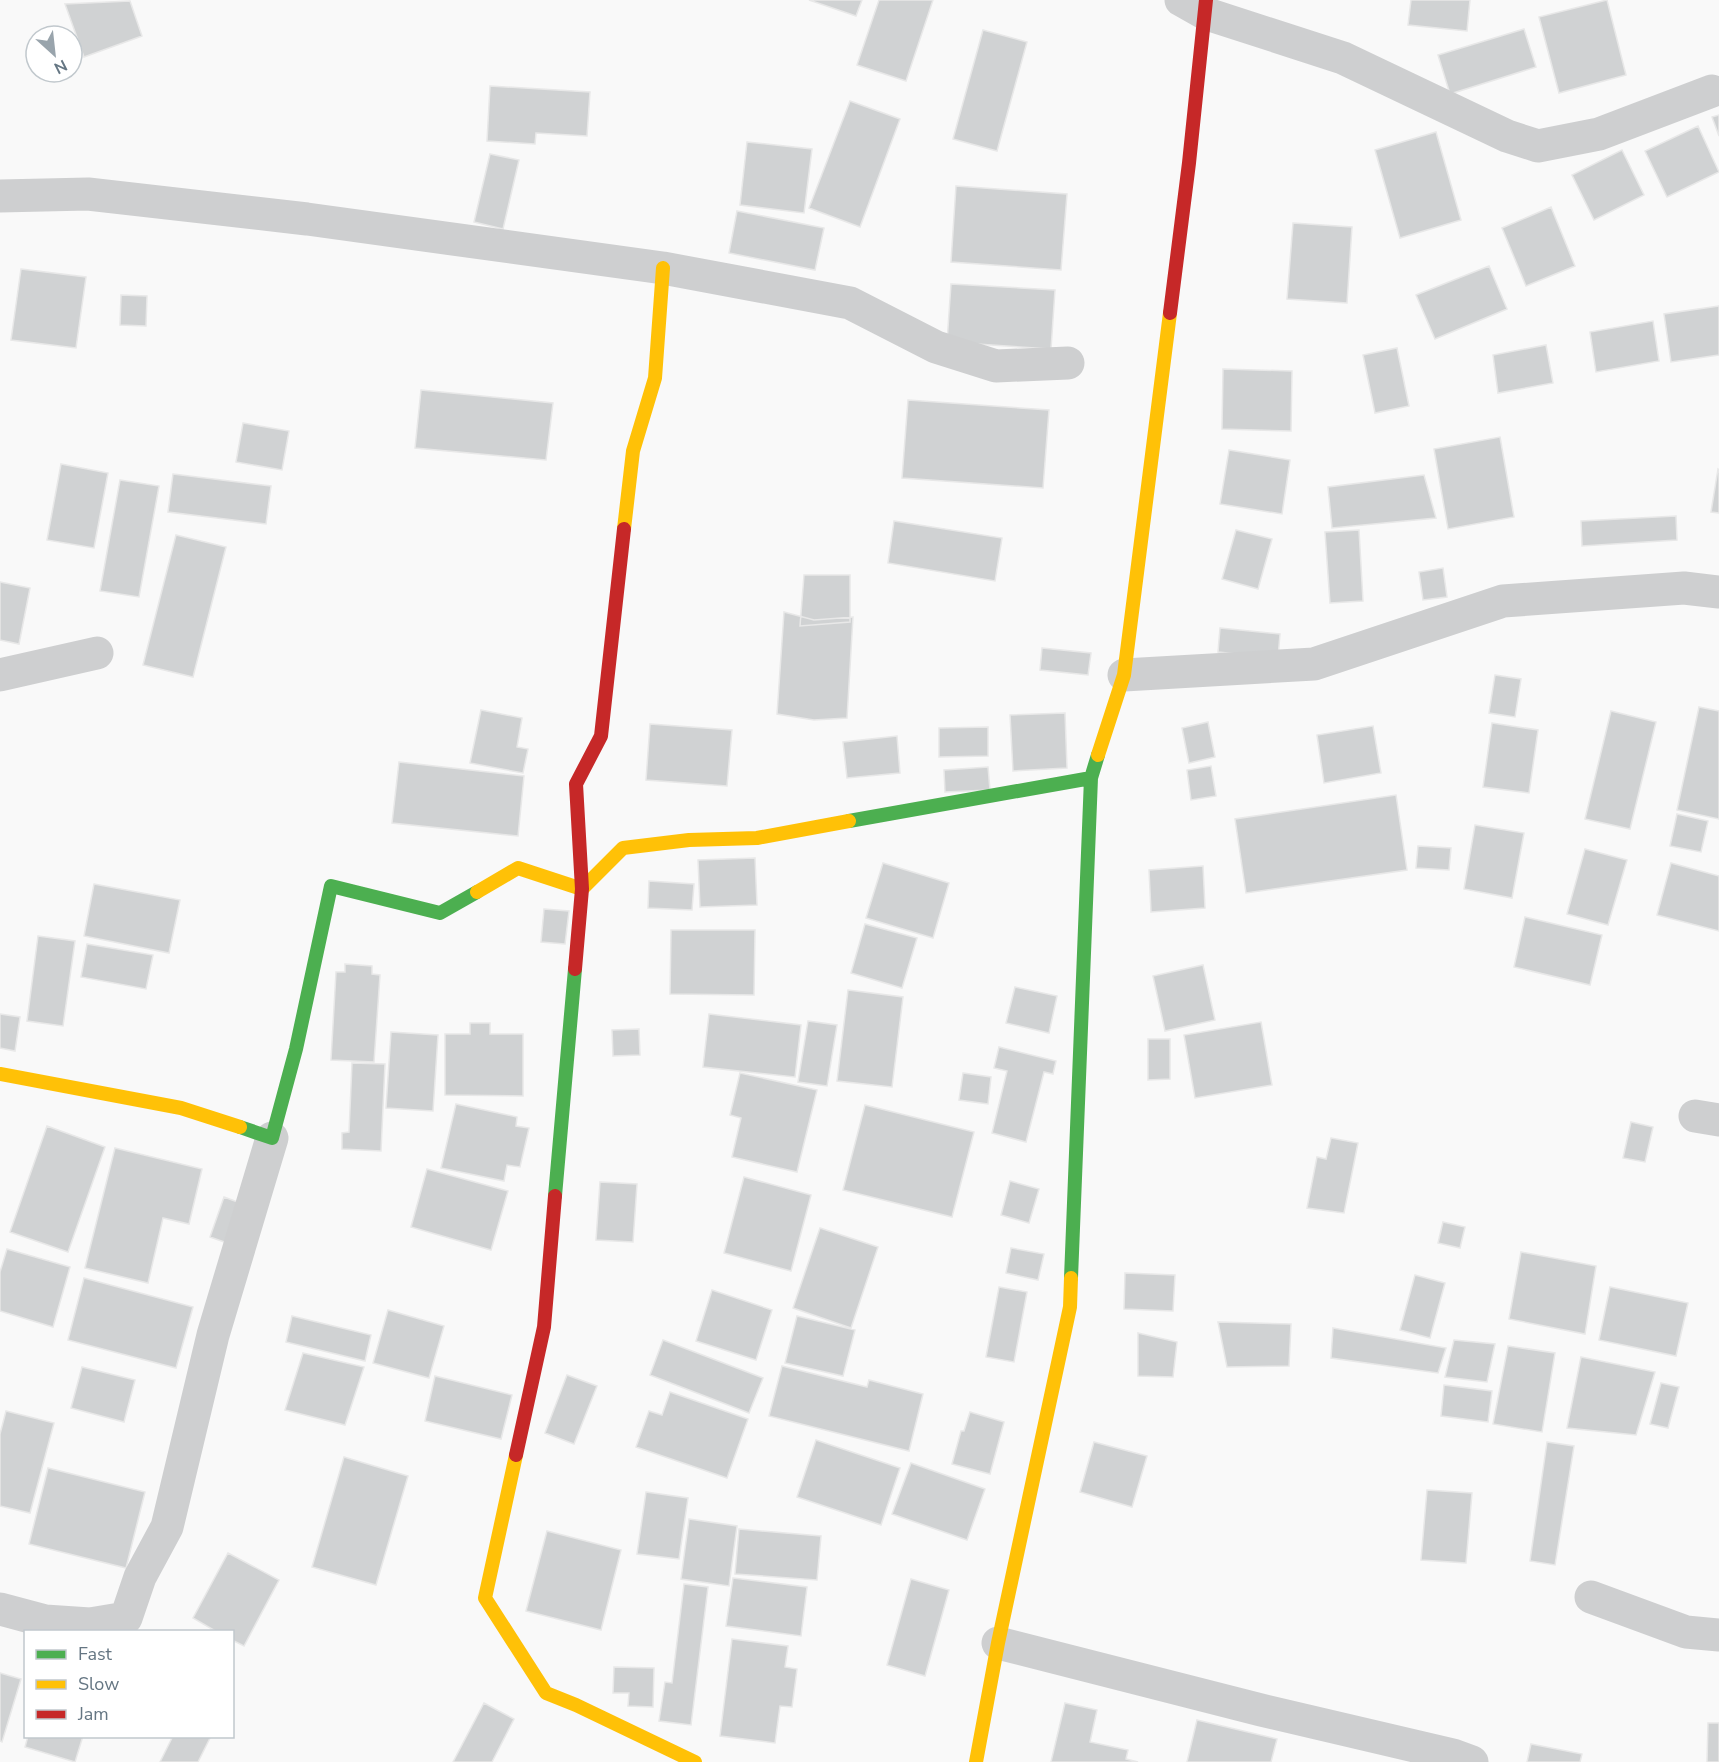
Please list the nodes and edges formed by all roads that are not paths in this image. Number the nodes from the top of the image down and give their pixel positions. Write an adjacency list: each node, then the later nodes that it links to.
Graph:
1 (1197, 4): 2 (street); 9 (street)
2 (1712, 91)
3 (0, 196): 4 (street)
4 (663, 268): 5 (street); 11 (street)
5 (1068, 363)
6 (1719, 592): 9 (street)
7 (97, 654): 8 (street)
8 (0, 675)
9 (1124, 675): 10 (street)
10 (1091, 778): 11 (street); 17 (street)
11 (582, 889): 13 (street); 18 (street)
12 (0, 1074): 13 (street)
13 (272, 1137): 15 (street)
14 (1591, 1597): 16 (street)
15 (0, 1609)
16 (1719, 1635)
17 (998, 1643): 19 (street); 20 (street)
18 (695, 1762)
19 (976, 1762)
20 (1472, 1762)

